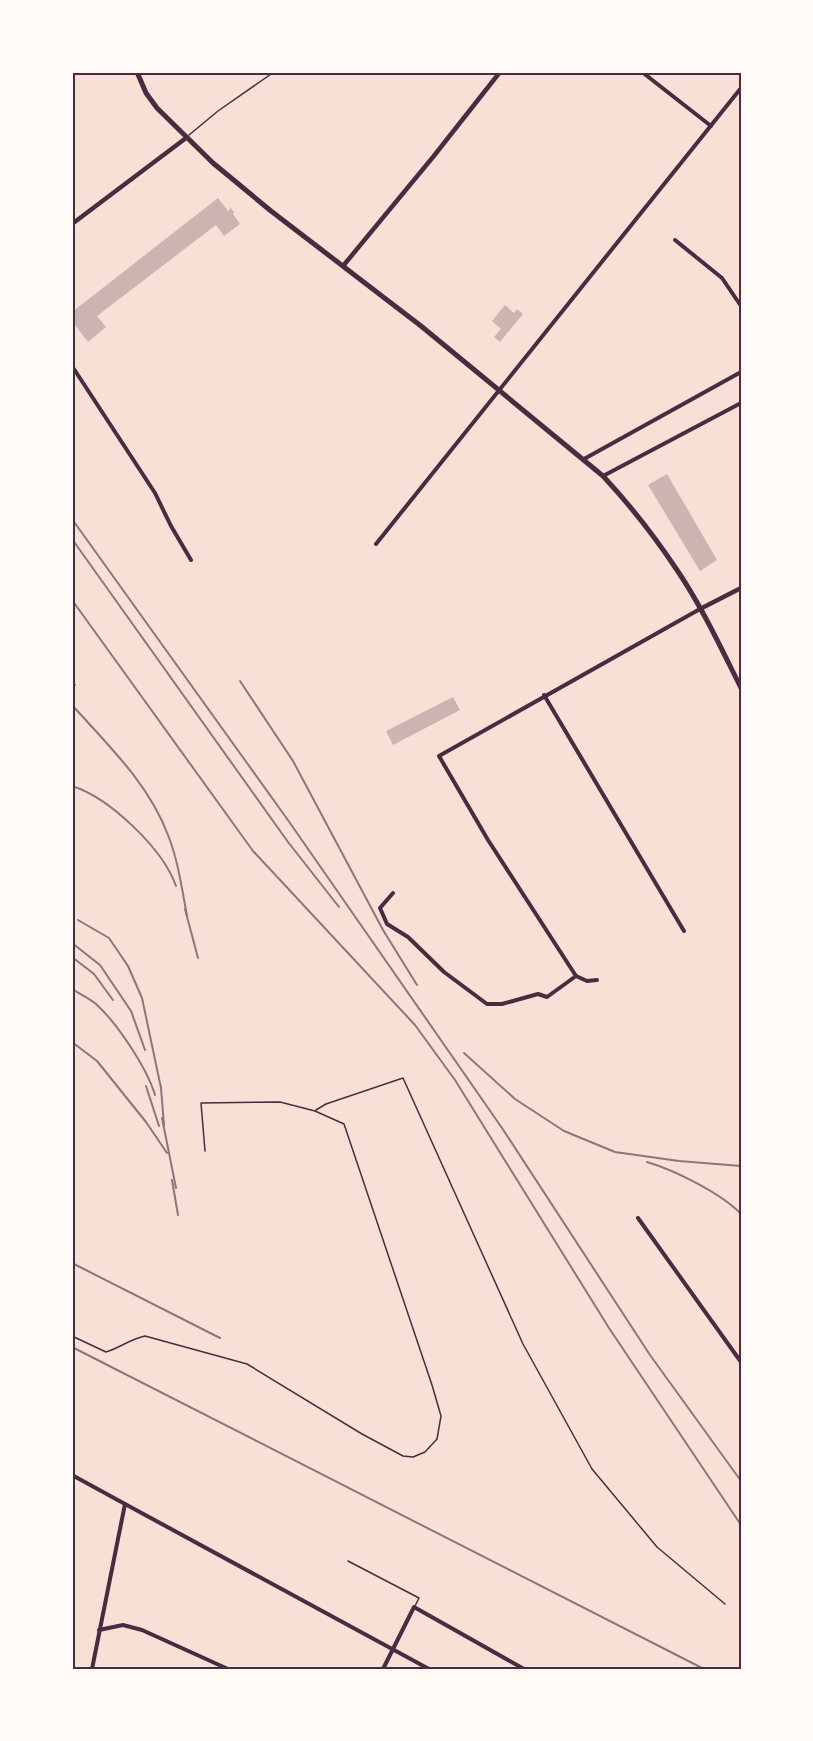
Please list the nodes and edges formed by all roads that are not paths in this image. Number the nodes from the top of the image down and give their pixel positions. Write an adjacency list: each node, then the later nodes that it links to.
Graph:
1 (138, 72): 7 (main road)
2 (274, 72): 7 (lane)
3 (500, 72): 10 (street)
4 (642, 72): 6 (street)
5 (741, 88): 6 (street)
6 (711, 126): 14 (street)
7 (186, 138): 8 (street); 10 (main road)
8 (72, 224)
9 (675, 240): 11 (street)
10 (343, 266): 14 (main road)
11 (741, 306)
12 (72, 366): 19 (street)
13 (741, 372): 16 (street)
14 (499, 391): 16 (main road); 18 (street)
15 (741, 403): 17 (street)
16 (584, 459): 17 (main road)
17 (603, 476): 21 (main road)
18 (376, 544)
19 (191, 560)
20 (741, 588): 21 (street)
21 (700, 609): 22 (main road); 23 (street)
22 (741, 688)
23 (544, 695): 25 (street); 26 (street)
24 (393, 893): 26 (street)
25 (684, 931)
26 (576, 976): 27 (street)
27 (597, 980)
28 (315, 1111): 29 (lane); 31 (lane); 36 (lane)
29 (205, 1151)
30 (638, 1218): 32 (street)
31 (72, 1336)
32 (741, 1362)
33 (72, 1475): 34 (street)
34 (125, 1504): 38 (street); 39 (street)
35 (348, 1561): 37 (lane)
36 (725, 1604)
37 (414, 1607): 39 (street); 44 (street)
38 (99, 1630): 40 (street); 41 (street)
39 (393, 1649): 42 (street); 43 (street)
40 (92, 1669)
41 (228, 1669)
42 (383, 1669)
43 (429, 1669)
44 (524, 1669)

